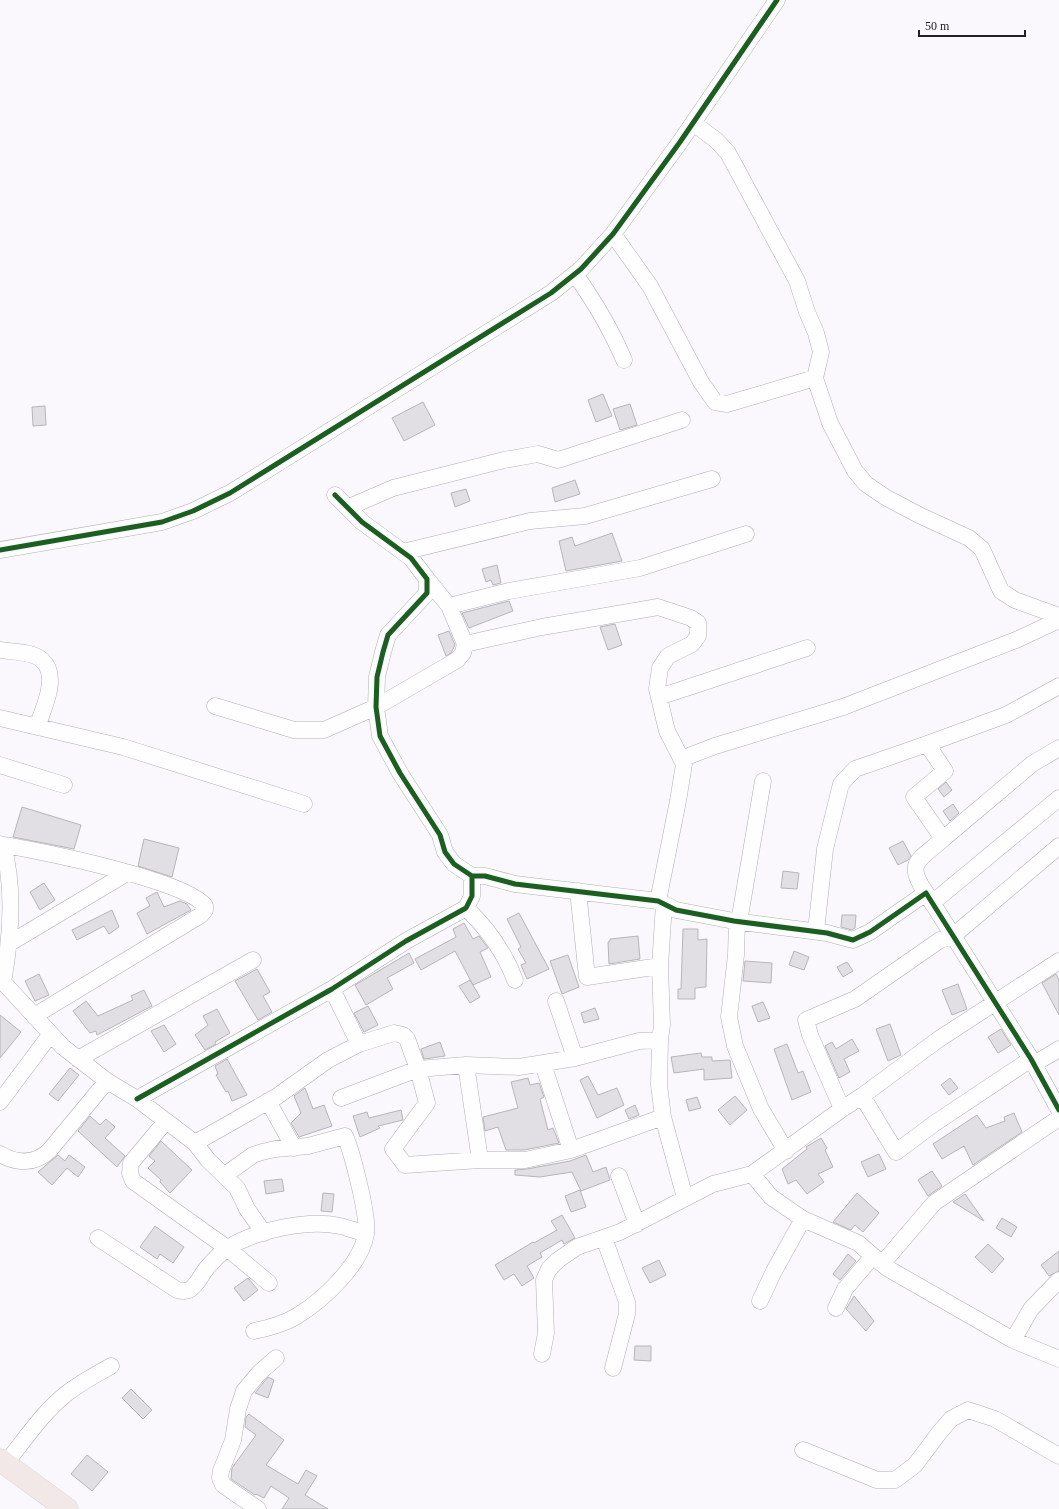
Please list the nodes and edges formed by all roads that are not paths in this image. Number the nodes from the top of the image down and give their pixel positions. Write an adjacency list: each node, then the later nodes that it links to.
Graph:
1 (777, 0): 2 (street)
2 (693, 123): 3 (street); 6 (street)
3 (612, 234): 4 (street); 6 (street)
4 (575, 274): 5 (street); 12 (street)
5 (624, 360)
6 (815, 378): 16 (street)
7 (682, 420): 10 (street)
8 (712, 479): 13 (street)
9 (335, 495): 10 (street)
10 (349, 507): 13 (street)
11 (746, 534): 15 (street)
12 (0, 550)
13 (403, 552): 14 (street)
14 (427, 579): 15 (street); 24 (street)
15 (449, 606): 18 (street)
16 (1059, 616)
17 (1059, 620): 29 (street)
18 (465, 644): 22 (street); 24 (street)
19 (807, 648): 22 (street)
20 (0, 650): 26 (street)
21 (1059, 686): 27 (street)
22 (659, 697): 29 (street)
23 (215, 706): 24 (street)
24 (376, 706): 39 (street)
25 (0, 718): 26 (street)
26 (37, 727): 34 (street)
27 (928, 744): 35 (street); 45 (street)
28 (1059, 748): 35 (street)
29 (681, 759): 42 (street)
30 (0, 765): 32 (street)
31 (763, 781): 44 (street)
32 (64, 785)
33 (1059, 798): 41 (street)
34 (304, 804)
35 (943, 839): 41 (street)
36 (2, 845): 38 (street); 47 (street)
37 (1059, 846): 46 (street)
38 (127, 873): 47 (street); 56 (street)
39 (472, 876): 40 (street); 43 (street)
40 (578, 891): 42 (street); 49 (street)
41 (929, 898): 45 (street); 46 (street)
42 (661, 902): 44 (street); 49 (street)
43 (466, 908): 51 (street); 53 (street)
44 (738, 922): 45 (street); 81 (street)
45 (816, 931)
46 (953, 936): 55 (street); 73 (street)
47 (10, 943): 52 (street)
48 (253, 960): 62 (street)
49 (660, 966): 58 (street)
50 (1058, 966): 55 (street)
51 (515, 980)
52 (1, 983): 56 (street)
53 (332, 989): 59 (street); 70 (street)
54 (556, 1001): 61 (street)
55 (995, 1001): 63 (street); 68 (street)
56 (34, 1016): 57 (street)
57 (50, 1034): 62 (street); 72 (street)
58 (660, 1040): 61 (street); 75 (street)
59 (359, 1044): 66 (street); 71 (street)
60 (1059, 1049): 63 (street)
61 (576, 1058): 64 (street)
62 (78, 1059): 67 (street)
63 (1033, 1061): 68 (street); 74 (street)
64 (542, 1064): 65 (street); 80 (street)
65 (466, 1065): 66 (street); 83 (street)
66 (418, 1069): 69 (street); 83 (street)
67 (107, 1081): 70 (street); 82 (street)
68 (862, 1096): 73 (street)
69 (341, 1098)
70 (137, 1099): 77 (street)
71 (268, 1101): 78 (street); 79 (street)
72 (0, 1102)
73 (842, 1109): 81 (street)
74 (1059, 1110)
75 (663, 1117): 80 (street); 87 (street)
76 (1059, 1118): 95 (street)
77 (166, 1121): 78 (street); 94 (street)
78 (195, 1143): 85 (street)
79 (294, 1148): 85 (street); 91 (street)
80 (572, 1150): 83 (street)
81 (786, 1151): 84 (street)
82 (0, 1154)
83 (480, 1160)
84 (752, 1174): 87 (street); 88 (street)
85 (225, 1175): 90 (street)
86 (620, 1176): 89 (street)
87 (685, 1198): 89 (street)
88 (803, 1219): 95 (street); 98 (street)
89 (637, 1224): 93 (street)
90 (264, 1233): 91 (street); 94 (street)
91 (366, 1233): 100 (street)
92 (98, 1238): 94 (street)
93 (604, 1238): 102 (street); 106 (street)
94 (227, 1248): 97 (street)
95 (877, 1260): 99 (street); 101 (street)
96 (1059, 1280): 101 (street)
97 (269, 1283)
98 (760, 1300)
99 (836, 1308)
100 (254, 1331)
101 (1013, 1340): 104 (street)
102 (542, 1354)
103 (276, 1358): 111 (street)
104 (1059, 1360)
105 (111, 1366): 109 (street)
106 (613, 1368)
107 (802, 1450): 108 (street)
108 (1059, 1456)
109 (2, 1462): 110 (highway)
110 (67, 1509)
111 (258, 1509)

